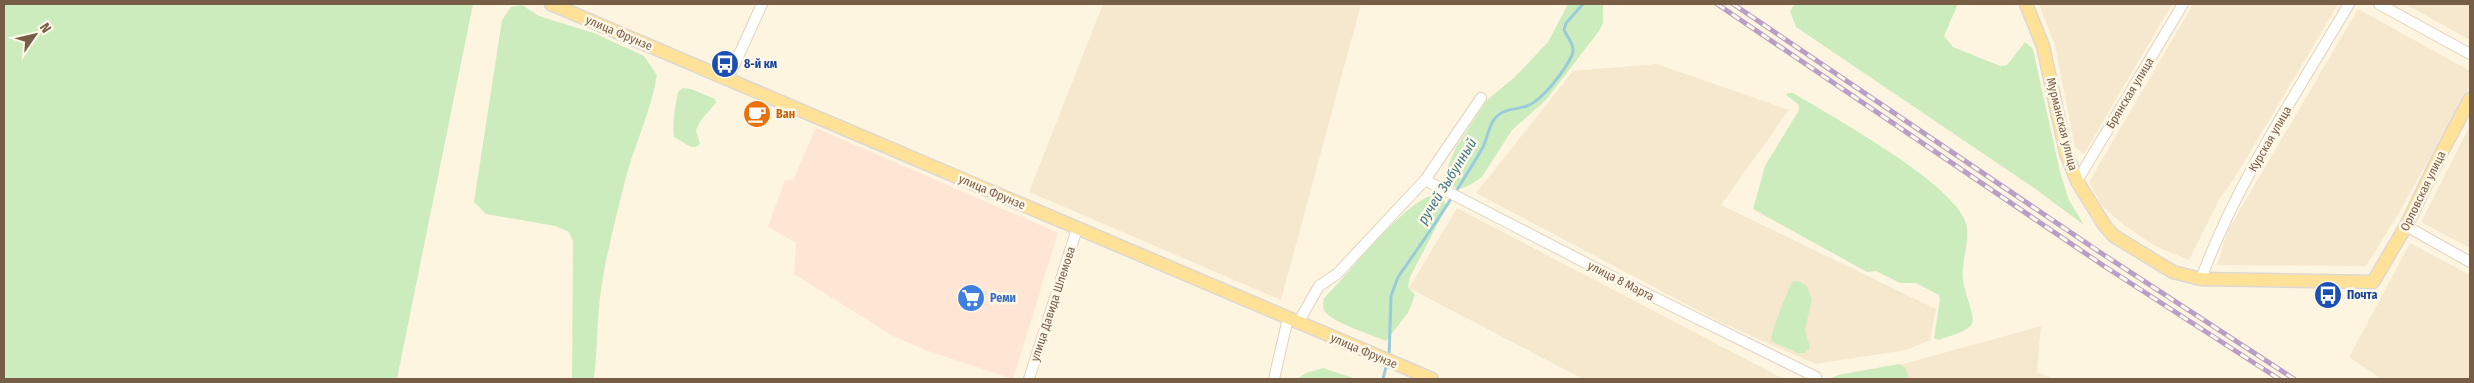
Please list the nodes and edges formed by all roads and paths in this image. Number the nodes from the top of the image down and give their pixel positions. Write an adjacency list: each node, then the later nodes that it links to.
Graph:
1 (551, 4): 8 (main road, улица Фрунзе)
2 (762, 4): 8 (street)
3 (2026, 4): 12 (main road, Мурманская улица)
4 (2183, 4): 12 (street, Брянская улица)
5 (2349, 4): 16 (street, Курская улица)
6 (2379, 4): 7 (street)
7 (2470, 54)
8 (728, 79): 14 (main road, улица Фрунзе)
9 (1481, 98): 11 (street)
10 (2470, 99): 13 (main road, Орловская улица)
11 (1425, 180): 18 (street); 22 (street, улица 8 Марта)
12 (2077, 181): 16 (main road, Мурманская улица)
13 (2406, 226): 15 (street); 17 (main road, Орловская улица)
14 (1077, 229): 18 (main road, улица Фрунзе); 19 (street, улица Давида Шлемова)
15 (2470, 262)
16 (2201, 279): 17 (main road, Мурманская улица)
17 (2373, 282)
18 (1293, 320): 20 (street); 21 (main road, улица Фрунзе)
19 (1029, 379)
20 (1274, 379)
21 (1432, 379)
22 (1816, 379)

